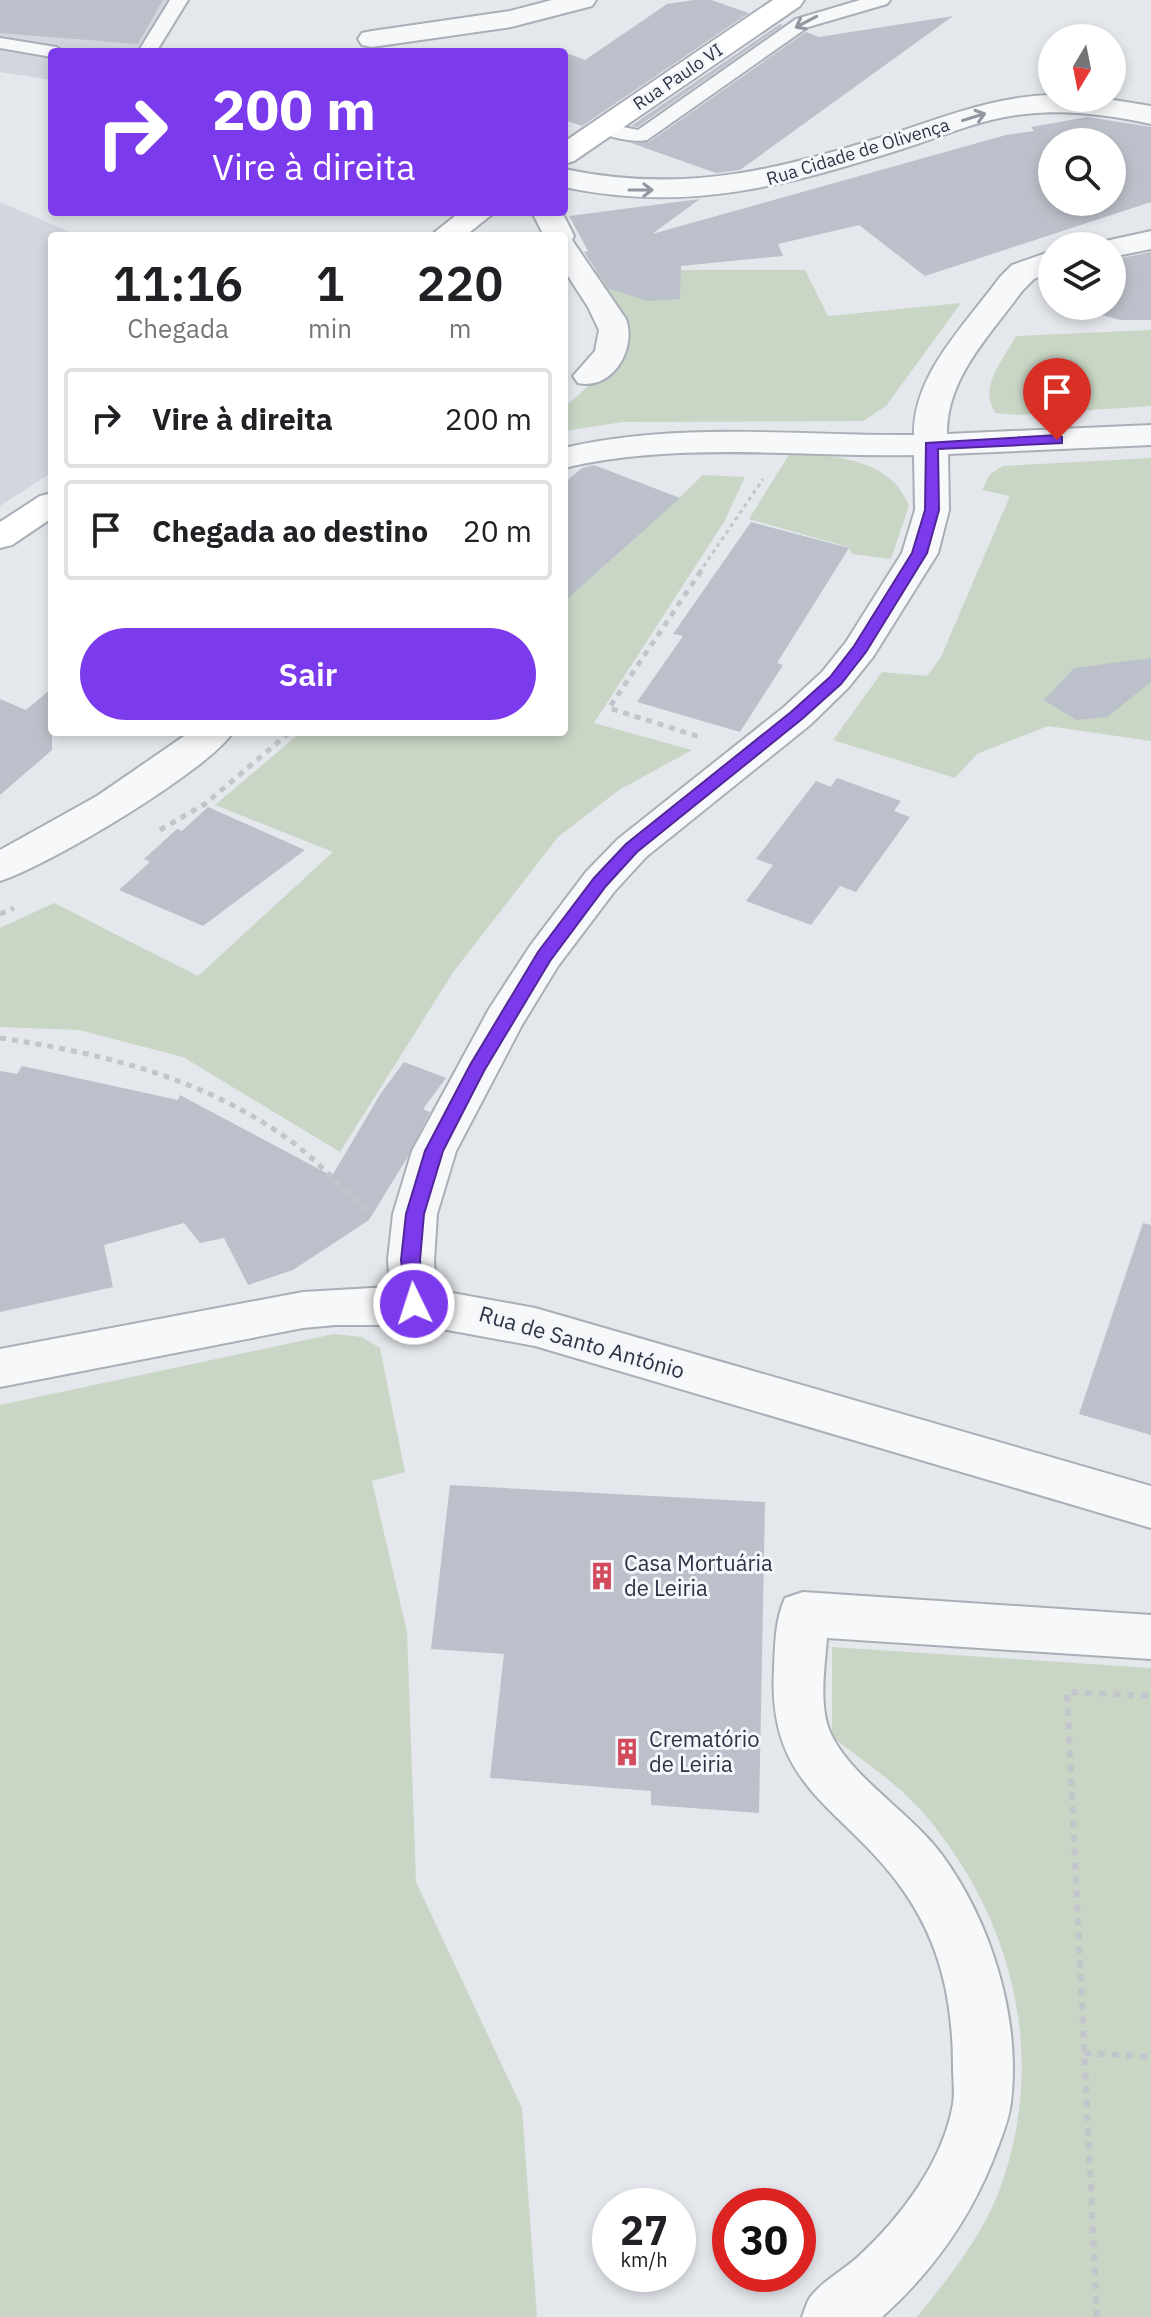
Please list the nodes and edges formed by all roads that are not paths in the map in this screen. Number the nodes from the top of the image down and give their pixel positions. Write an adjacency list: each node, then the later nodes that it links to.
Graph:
1 (179, 0): 7 (lane)
2 (583, 0): 5 (street)
3 (791, 0): 10 (main road, Rua Paulo VI)
4 (881, 0): 10 (lane, one-way to 10)
5 (372, 39)
6 (0, 43): 8 (lane)
7 (149, 48)
8 (48, 51)
9 (1151, 115): 12 (street, Rua Cidade de Olivença, one-way to 9)
10 (603, 128): 11 (main road, Rua Paulo VI)
11 (568, 156)
12 (568, 159)
13 (474, 216): 14 (main road)
14 (451, 232)
15 (1151, 240): 16 (street)
16 (1126, 245)
17 (568, 253): 19 (street)
18 (1038, 266): 21 (street)
19 (589, 376)
20 (1151, 435): 21 (street)
21 (931, 446): 22 (street); 27 (street)
22 (568, 457)
23 (48, 506): 24 (main road)
24 (0, 538)
25 (209, 736): 26 (street)
26 (0, 867)
27 (414, 1304): 28 (street, Rua de Santo António); 29 (street, Rua de Santo António)
28 (0, 1368)
29 (1151, 1507)
30 (1151, 1637): 31 (street)
31 (833, 2317)

